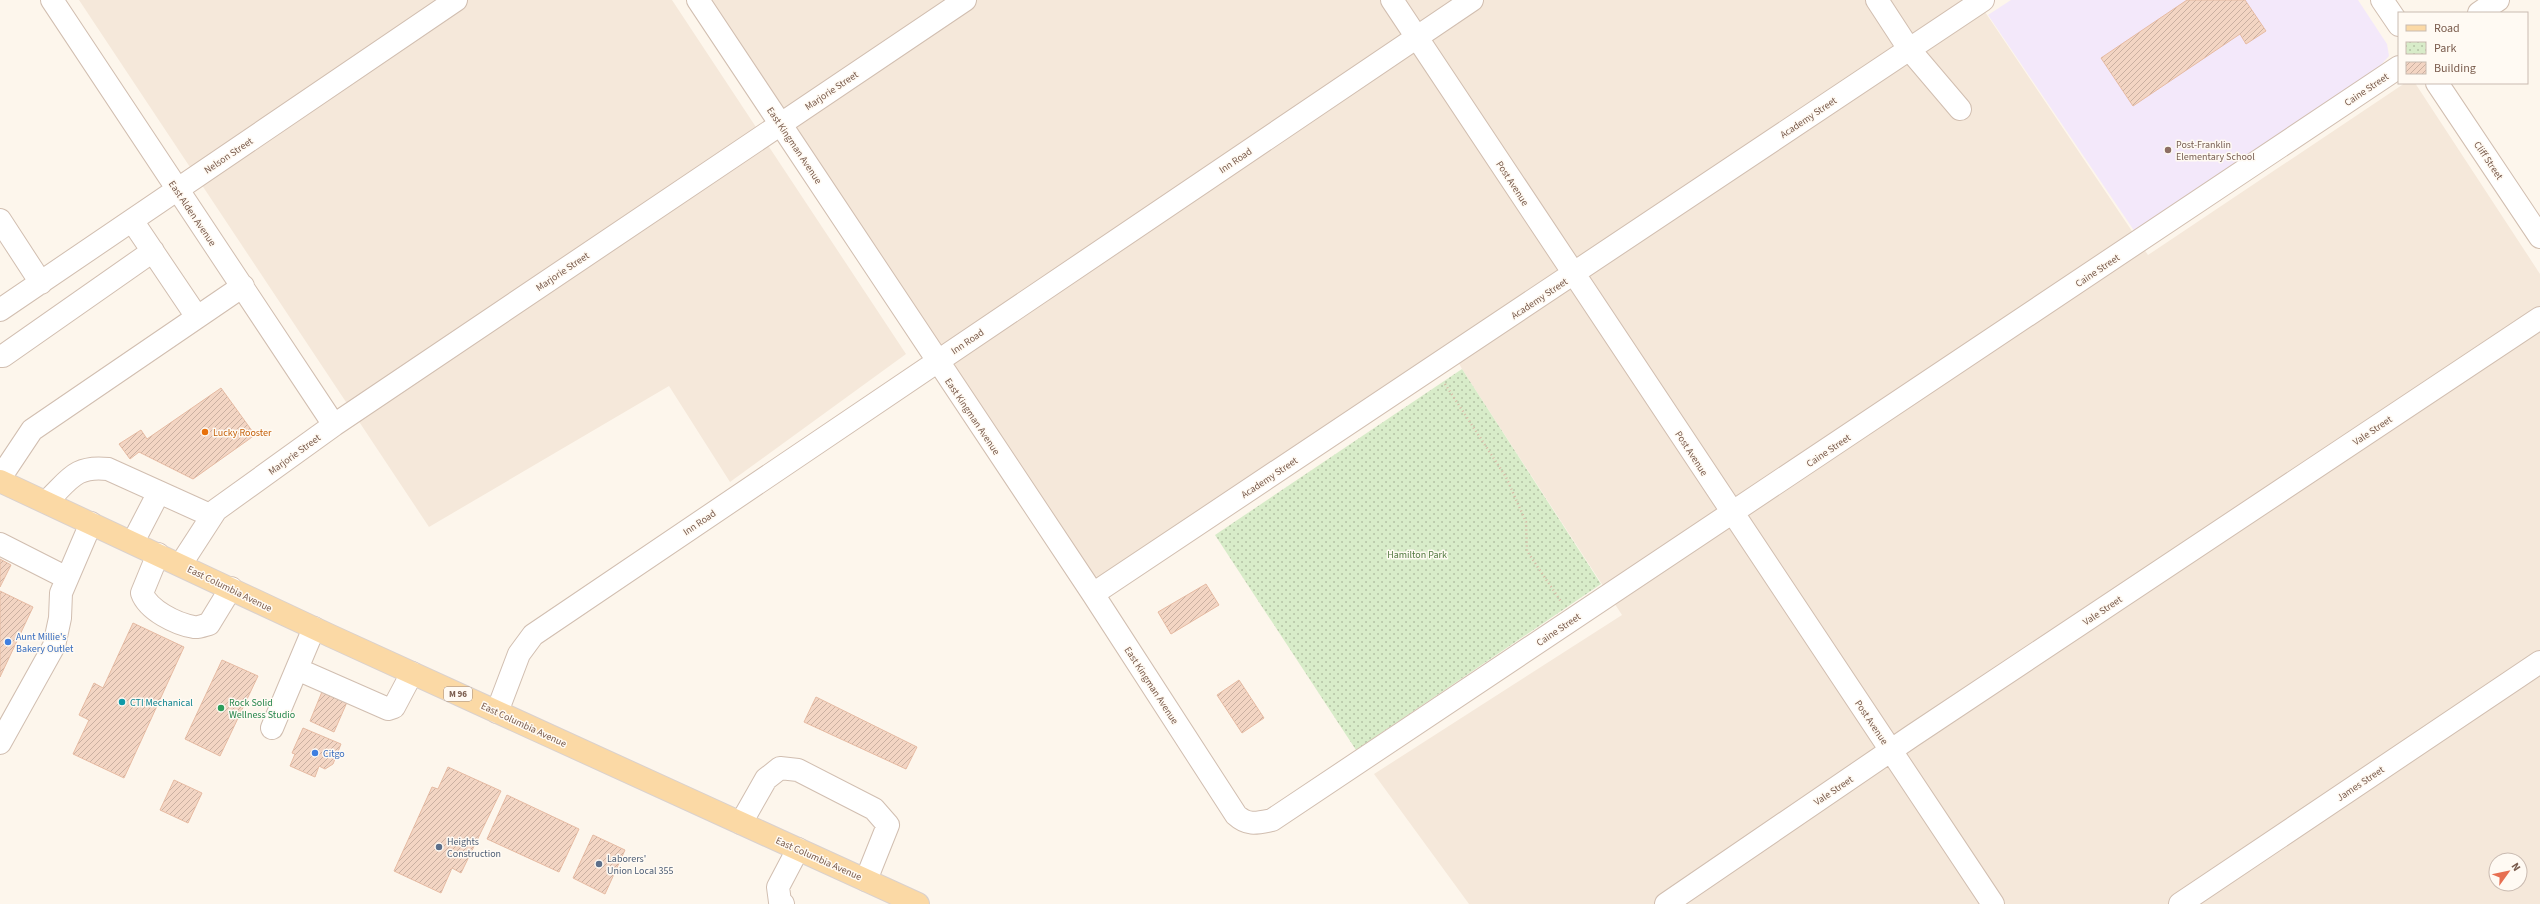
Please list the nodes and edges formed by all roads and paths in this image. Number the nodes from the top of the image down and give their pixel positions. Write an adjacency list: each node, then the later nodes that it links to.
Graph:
1 (52, 0): 19 (street, East Alden Avenue)
2 (456, 0): 19 (street, Nelson Street)
3 (698, 0): 18 (street, East Kingman Avenue)
4 (964, 0): 18 (street, Marjorie Street)
5 (1392, 0): 13 (street, Post Avenue)
6 (1472, 0): 13 (street, Inn Road)
7 (1876, 0): 14 (street)
8 (1983, 0): 14 (street, Academy Street)
9 (2382, 0): 12 (street)
10 (2498, 0): 11 (street)
11 (2480, 12)
12 (2398, 24)
13 (1417, 37): 24 (street, Post Avenue); 31 (street, Inn Road)
14 (1909, 49): 17 (street); 24 (street, Academy Street)
15 (2398, 68): 37 (street, Caine Street)
16 (2438, 84): 22 (street, Cliff Street)
17 (1960, 109)
18 (781, 124): 31 (street, East Kingman Avenue); 33 (street, Marjorie Street)
19 (177, 189): 21 (street, Nelson Street); 26 (street, East Alden Avenue)
20 (0, 220): 25 (street)
21 (133, 222): 23 (street); 25 (street, Nelson Street)
22 (2540, 237)
23 (153, 251): 28 (street); 30 (street)
24 (1574, 274): 32 (street, Academy Street); 37 (street, Post Avenue)
25 (41, 283): 27 (street, Nelson Street)
26 (243, 286): 28 (street); 33 (street, East Alden Avenue)
27 (0, 310)
28 (197, 317): 34 (street)
29 (2540, 318): 55 (street, Vale Street)
30 (0, 356)
31 (936, 361): 46 (street, East Kingman Avenue); 52 (street, Inn Road)
32 (1435, 367): 46 (street, Academy Street); 47 (path)
33 (334, 425): 38 (street, Marjorie Street)
34 (0, 479): 36 (main road, East Columbia Avenue / M 96)
35 (159, 492): 36 (street); 38 (street); 40 (street)
36 (46, 502): 39 (main road, East Columbia Avenue / M 96)
37 (1732, 513): 47 (street, Caine Street); 55 (street, Post Avenue)
38 (212, 516): 43 (street, Marjorie Street)
39 (90, 523): 40 (main road, East Columbia Avenue / M 96); 44 (street)
40 (133, 542): 42 (main road, East Columbia Avenue / M 96)
41 (0, 544): 44 (street)
42 (158, 554): 43 (main road, East Columbia Avenue / M 96); 45 (street)
43 (181, 564): 45 (main road, East Columbia Avenue / M 96)
44 (67, 578): 54 (street)
45 (231, 588): 48 (main road, East Columbia Avenue / M 96)
46 (1093, 594): 57 (street, East Kingman Avenue)
47 (1577, 617): 57 (street, Caine Street)
48 (314, 628): 50 (street); 51 (main road, East Columbia Avenue / M 96)
49 (2540, 662): 64 (street, James Street)
50 (297, 669): 51 (street); 53 (street)
51 (412, 673): 52 (main road, East Columbia Avenue / M 96)
52 (497, 712): 56 (main road, East Columbia Avenue / M 96)
53 (272, 728)
54 (0, 743)
55 (1892, 750): 62 (street, Vale Street); 63 (street, Post Avenue)
56 (741, 823): 58 (main road, East Columbia Avenue / M 96); 59 (street)
57 (1253, 824)
58 (798, 849): 59 (main road, East Columbia Avenue / M 96); 61 (street)
59 (866, 880): 60 (main road, East Columbia Avenue / M 96)
60 (910, 902)
61 (783, 904)
62 (1666, 904)
63 (1993, 904)
64 (2180, 904)

